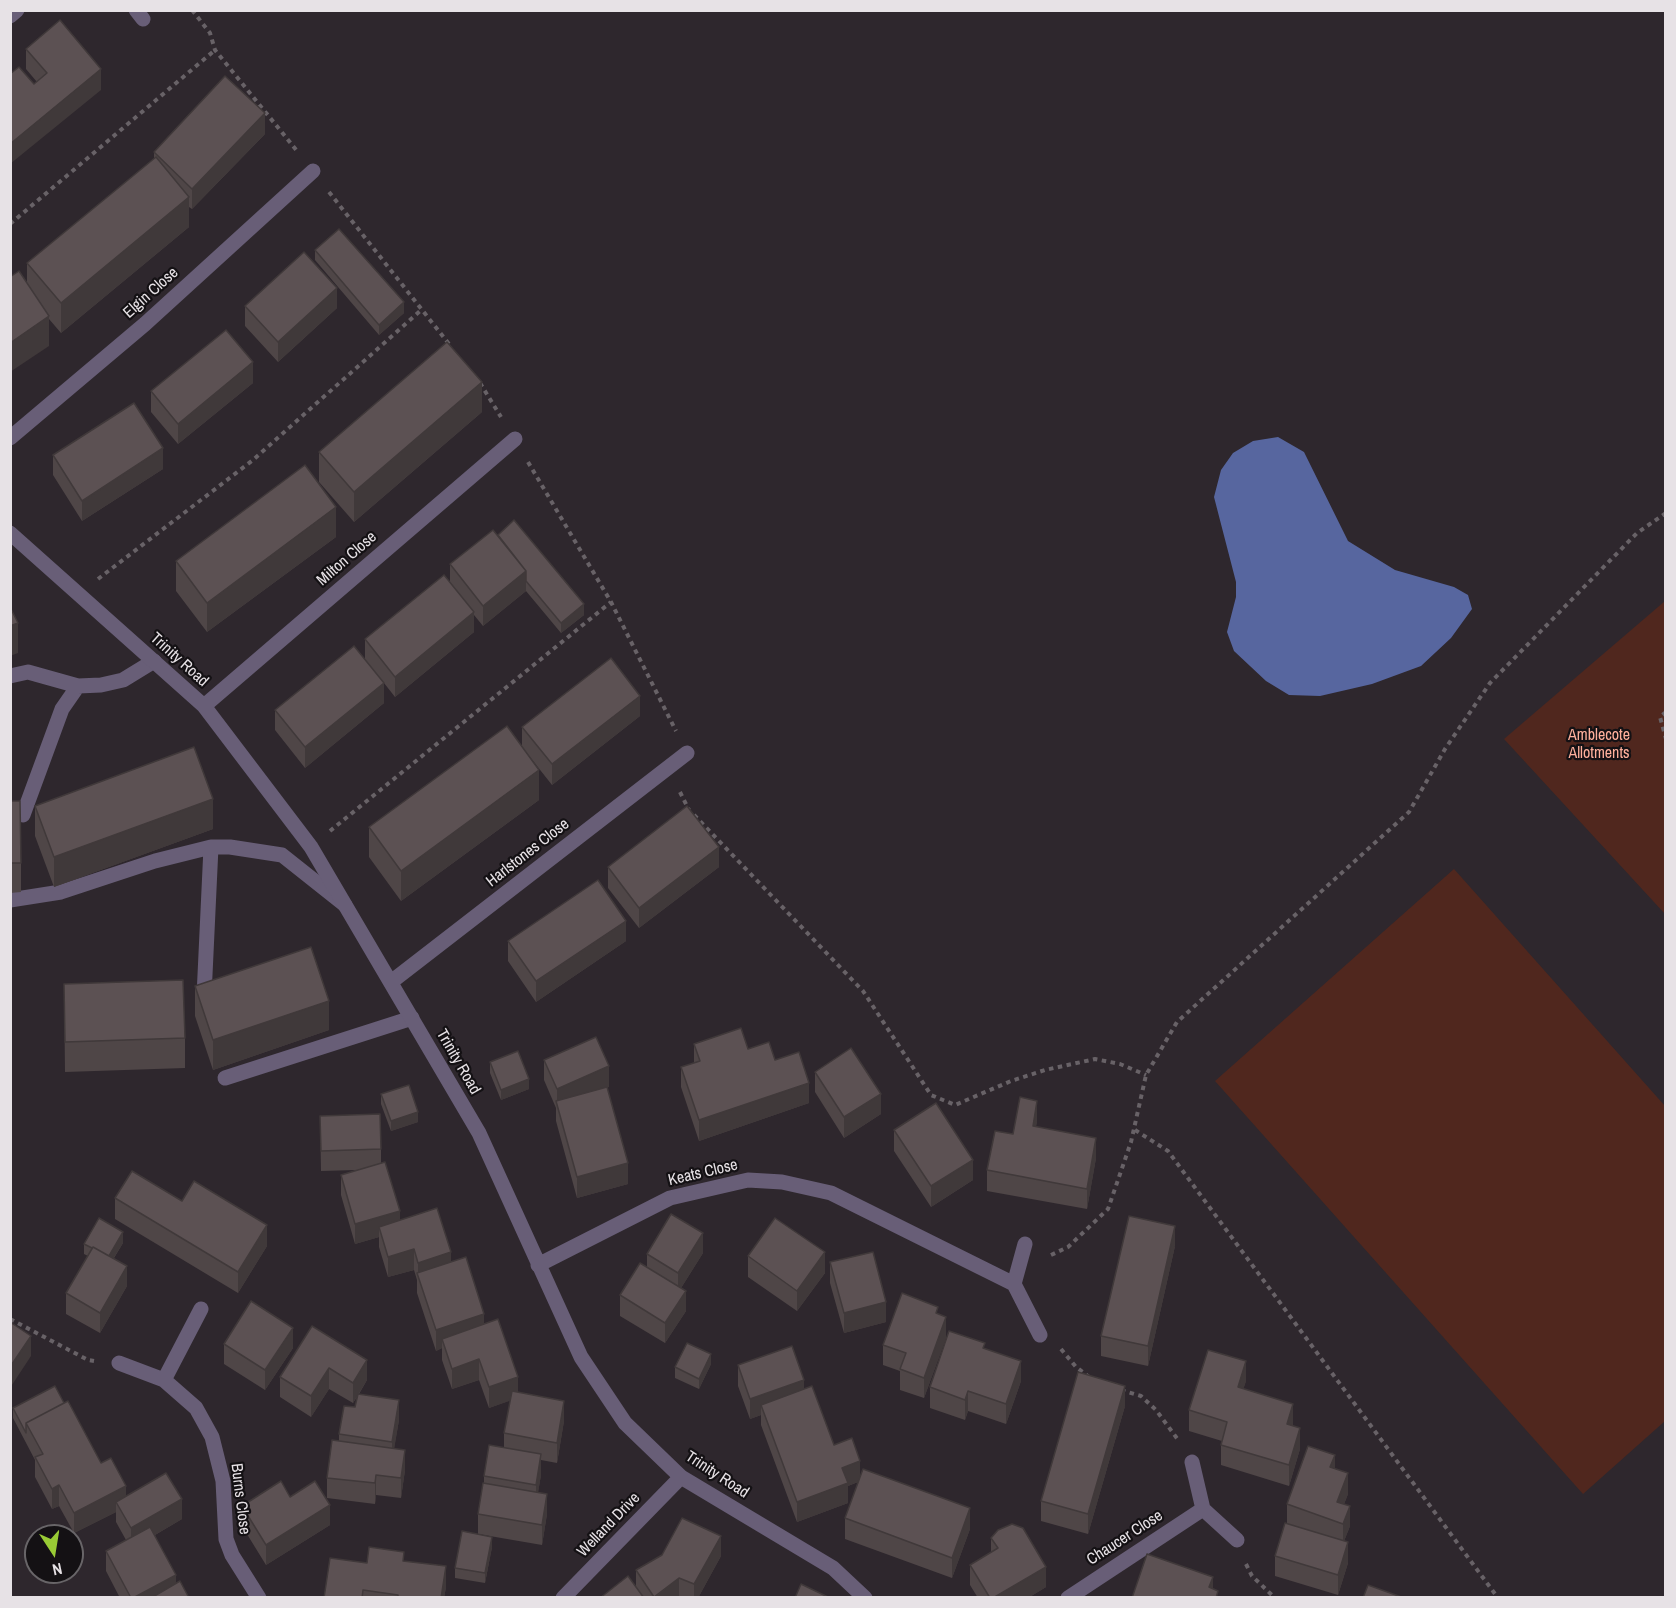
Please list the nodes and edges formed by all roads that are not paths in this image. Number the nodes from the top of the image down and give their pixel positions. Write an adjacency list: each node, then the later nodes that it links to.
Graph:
1 (16, 10): 2 (street)
2 (10, 16)
3 (313, 171): 4 (street, Elgin Close)
4 (10, 438)
5 (515, 439): 10 (street, Milton Close)
6 (10, 533): 7 (street, Trinity Road)
7 (154, 661): 9 (street); 10 (street, Trinity Road)
8 (10, 676): 9 (street)
9 (78, 686): 12 (street)
10 (204, 706): 15 (street, Trinity Road)
11 (687, 753): 16 (street, Harlstones Close)
12 (23, 815)
13 (211, 847): 14 (street); 15 (street); 17 (street)
14 (10, 900)
15 (345, 905): 16 (street, Trinity Road)
16 (392, 982): 18 (street, Trinity Road)
17 (204, 996)
18 (412, 1018): 19 (street); 21 (street, Trinity Road)
19 (225, 1078)
20 (1025, 1244): 22 (street)
21 (538, 1265): 22 (street, Keats Close); 28 (street, Trinity Road)
22 (1014, 1284): 24 (street)
23 (201, 1309): 26 (street)
24 (1041, 1335)
25 (119, 1363): 26 (street, Burns Close)
26 (164, 1380): 31 (street, Burns Close)
27 (1192, 1462): 29 (street)
28 (681, 1477): 32 (street, Welland Drive); 33 (street, Trinity Road)
29 (1203, 1509): 30 (street); 34 (street, Chaucer Close)
30 (1237, 1540)
31 (259, 1598)
32 (563, 1598)
33 (865, 1598)
34 (1068, 1598)

